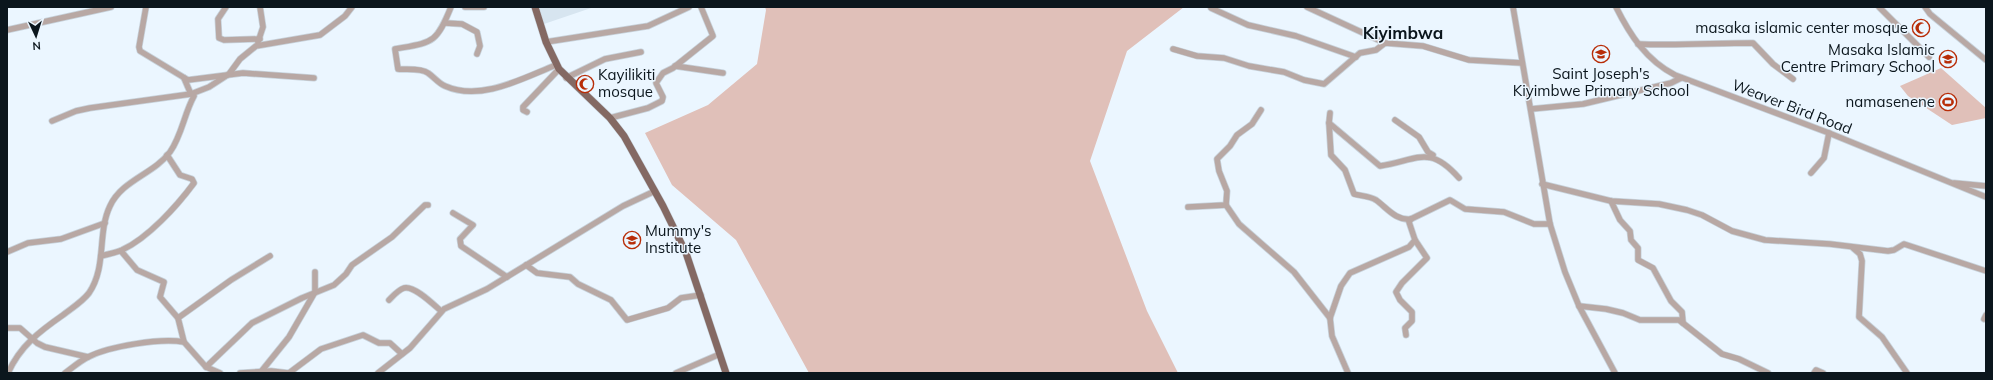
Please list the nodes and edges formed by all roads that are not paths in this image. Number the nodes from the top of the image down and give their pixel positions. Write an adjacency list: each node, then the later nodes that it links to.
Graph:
1 (111, 7): 18 (street)
2 (146, 7): 37 (street)
3 (226, 7): 21 (street)
4 (260, 7): 21 (street)
5 (352, 7): 25 (street)
6 (451, 7): 19 (street)
7 (465, 7): 8 (street)
8 (484, 7)
9 (535, 7): 22 (main road)
10 (689, 7): 22 (street)
11 (701, 7): 33 (street)
12 (1307, 7): 23 (street)
13 (1513, 7): 32 (street)
14 (1616, 7): 24 (street, Weaver Bird Road)
15 (1879, 7): 30 (street)
16 (1925, 7): 31 (street)
17 (1212, 8): 29 (street)
18 (94, 9): 20 (street)
19 (445, 23): 28 (street); 34 (street)
20 (7, 30)
21 (260, 39): 25 (street)
22 (546, 42): 34 (main road)
23 (1385, 43): 29 (street); 32 (street)
24 (1638, 44): 40 (street, Weaver Bird Road); 41 (street)
25 (256, 46): 36 (street)
26 (1173, 49): 29 (street)
27 (640, 52): 39 (street)
28 (477, 54)
29 (1356, 56)
30 (1929, 56)
31 (1986, 60)
32 (1522, 63): 43 (street)
33 (675, 66): 35 (street); 47 (street)
34 (557, 67): 39 (main road); 45 (street)
35 (724, 73)
36 (229, 74): 37 (street); 38 (street); 42 (street)
37 (184, 78): 42 (street)
38 (314, 78)
39 (566, 78): 47 (main road)
40 (1681, 78): 43 (street); 51 (street, Weaver Bird Road)
41 (1793, 79)
42 (191, 94): 49 (street); 52 (street)
43 (1531, 109): 57 (street)
44 (1261, 110): 63 (street)
45 (527, 112)
46 (1330, 113): 50 (street)
47 (610, 118): 59 (main road)
48 (1395, 120): 53 (street)
49 (52, 121)
50 (1329, 123): 53 (street); 66 (street)
51 (1829, 133): 54 (street); 56 (street, Weaver Bird Road)
52 (167, 155): 67 (street); 71 (street)
53 (1439, 158): 55 (street)
54 (1811, 173)
55 (1459, 178)
56 (1948, 183): 58 (street); 60 (street, Weaver Bird Road)
57 (1542, 184): 61 (street); 68 (street)
58 (1986, 186)
59 (655, 191): 75 (street); 80 (main road)
60 (1986, 197)
61 (1611, 201): 70 (street); 86 (street)
62 (428, 205): 79 (street)
63 (1226, 205): 64 (street); 85 (street)
64 (1188, 207)
65 (453, 213): 78 (street)
66 (1411, 219): 68 (street); 69 (street)
67 (105, 223): 72 (street); 73 (street)
68 (1550, 224): 82 (street)
69 (1415, 240): 85 (street); 88 (street)
70 (1852, 247): 76 (street); 109 (street)
71 (121, 251): 73 (street); 84 (street)
72 (7, 252)
73 (101, 256): 89 (street)
74 (270, 256): 84 (street)
75 (526, 265): 78 (street); 80 (street)
76 (1986, 271)
77 (315, 272): 79 (street)
78 (507, 277): 83 (street)
79 (314, 294): 94 (street); 95 (street)
80 (701, 295): 92 (main road)
81 (389, 300): 83 (street)
82 (1578, 306): 86 (street); 105 (street)
83 (441, 311): 91 (street)
84 (178, 318): 90 (street)
85 (1330, 318): 104 (street)
86 (1683, 323): 106 (street)
87 (7, 328): 89 (street)
88 (1406, 335)
89 (31, 337): 93 (street); 96 (street)
90 (184, 342): 93 (street); 94 (street)
91 (402, 354): 100 (street); 101 (street)
92 (720, 354): 102 (street); 103 (main road)
93 (88, 357): 97 (street)
94 (206, 367): 98 (street)
95 (260, 372): 99 (street); 100 (street)
96 (8, 373)
97 (65, 373)
98 (220, 373)
99 (240, 373)
100 (288, 373)
101 (378, 373)
102 (676, 373)
103 (726, 373)
104 (1348, 373)
105 (1615, 373)
106 (1768, 373)
107 (1814, 373): 108 (street)
108 (1823, 373)
109 (1906, 373)

